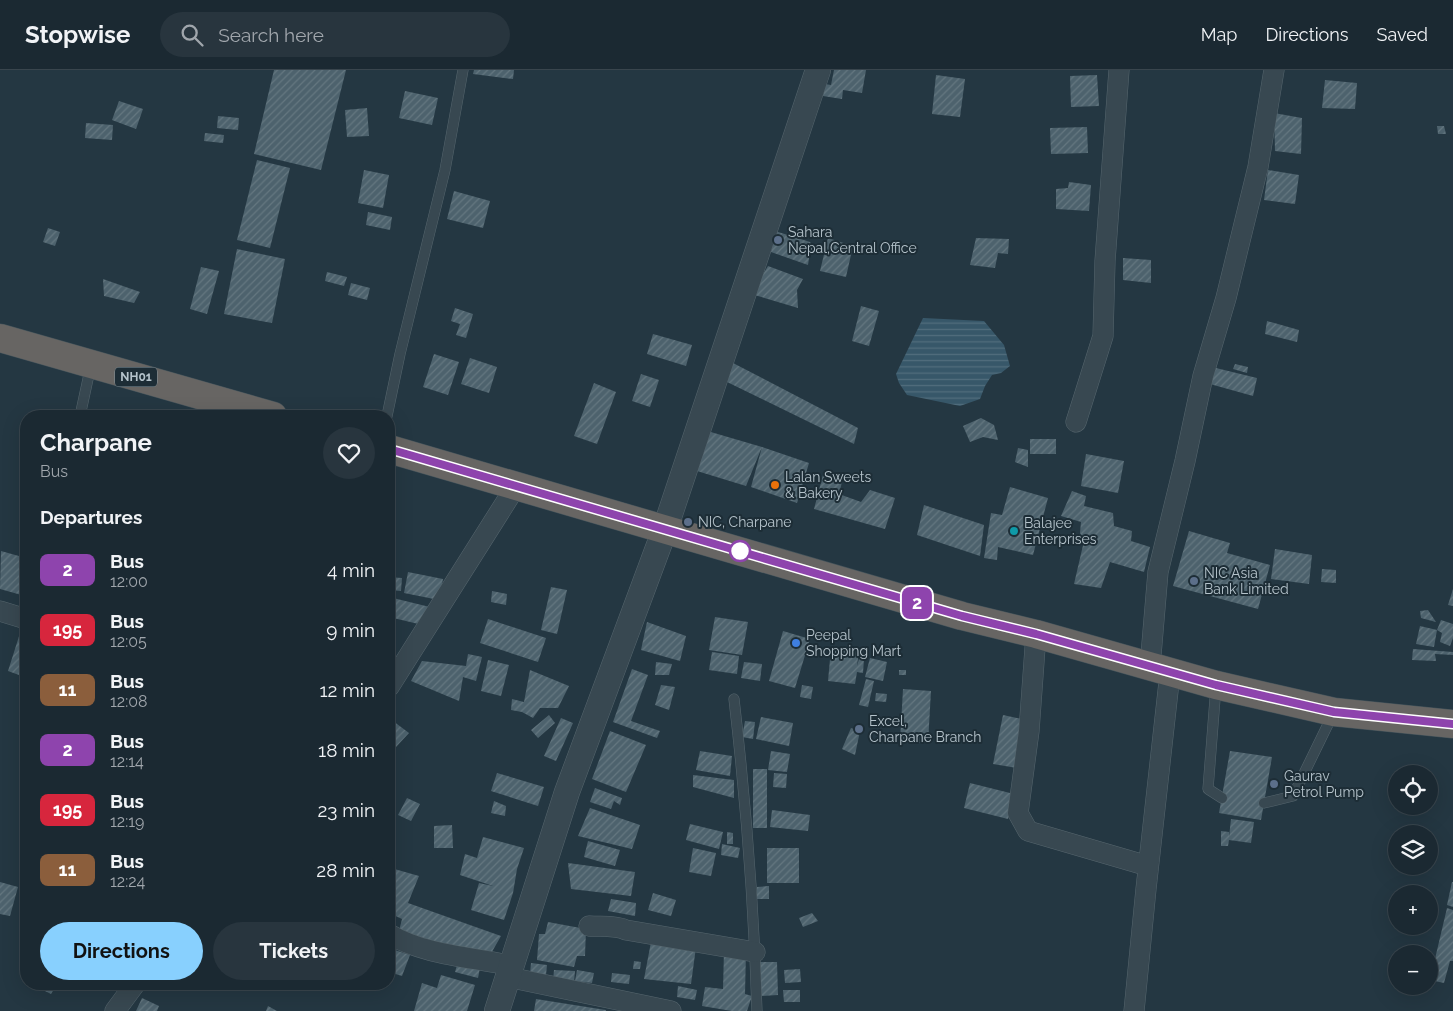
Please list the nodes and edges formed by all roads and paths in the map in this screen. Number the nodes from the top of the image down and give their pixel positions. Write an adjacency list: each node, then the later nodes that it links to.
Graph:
1 (463, 70): 9 (lane)
2 (818, 70): 13 (street)
3 (1119, 70): 10 (street)
4 (1274, 70): 17 (street)
5 (0, 338): 6 (highway, NH01)
6 (91, 364): 7 (lane); 8 (highway, NH01)
7 (81, 410)
8 (225, 410)
9 (388, 410)
10 (1076, 422)
11 (395, 451): 12 (highway)
12 (516, 486): 13 (highway); 18 (street)
13 (665, 529): 16 (highway); 29 (street)
14 (0, 611): 15 (street)
15 (20, 617)
16 (1036, 634): 17 (highway); 25 (street)
17 (1160, 670): 19 (highway); 25 (street)
18 (395, 678)
19 (1216, 685): 21 (highway); 23 (lane)
20 (734, 699): 28 (lane)
21 (1334, 712): 22 (highway); 24 (lane)
22 (1453, 724)
23 (1222, 798)
24 (1264, 802)
25 (1148, 866): 35 (street)
26 (589, 926): 28 (street)
27 (395, 938): 29 (street)
28 (755, 952): 34 (lane)
29 (510, 971): 32 (street); 33 (street)
30 (131, 990): 31 (street)
31 (115, 1011)
32 (497, 1011)
33 (671, 1011)
34 (757, 1011)
35 (1134, 1011)

